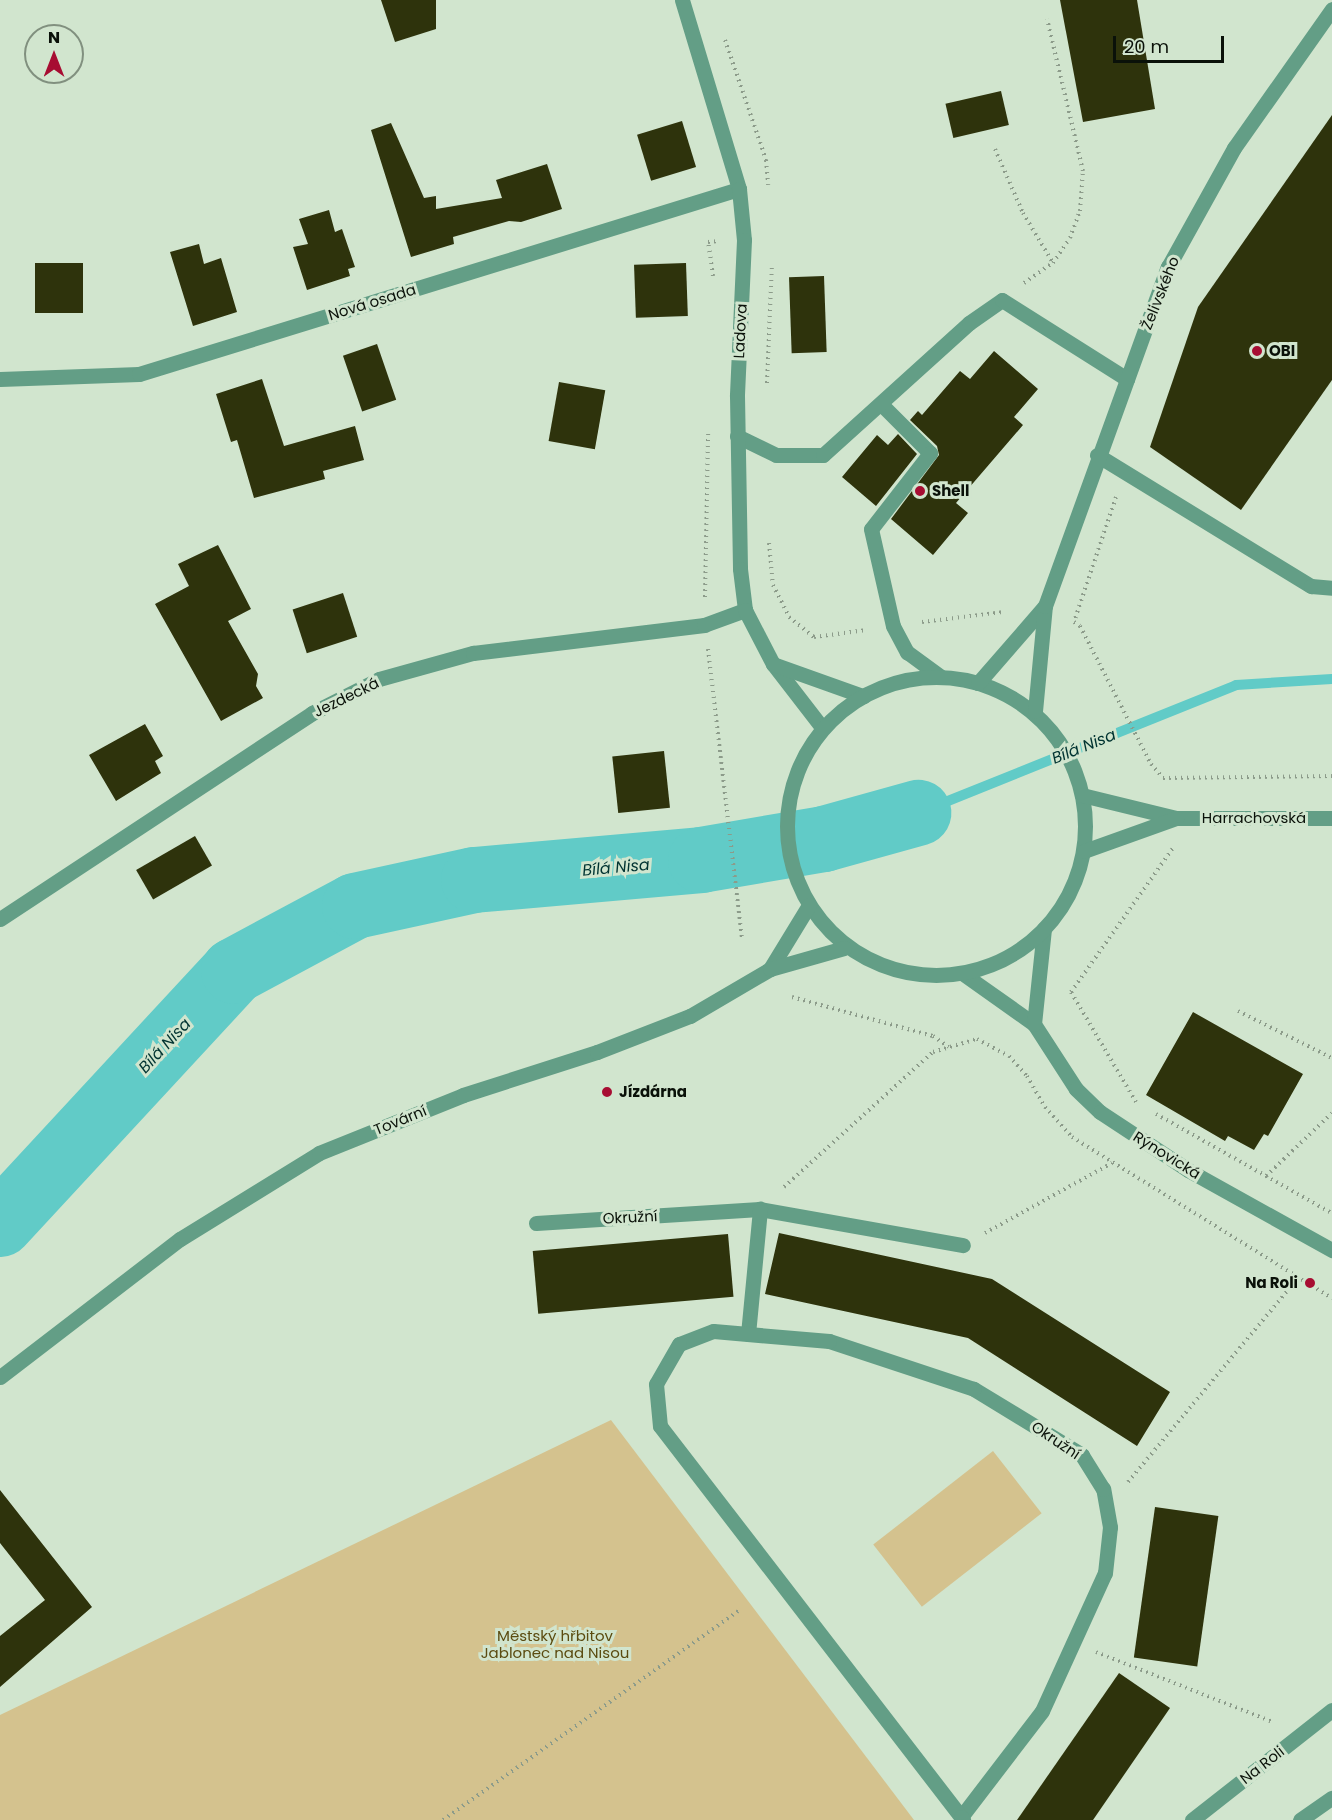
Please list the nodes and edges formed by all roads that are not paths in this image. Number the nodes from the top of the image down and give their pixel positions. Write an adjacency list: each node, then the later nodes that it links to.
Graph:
1 (682, 0): 3 (street, Ladova)
2 (1332, 9): 5 (street, Želivského)
3 (739, 189): 4 (street, Nová osada); 7 (street, Ladova)
4 (0, 379)
5 (1127, 379): 6 (street); 8 (street, Želivského)
6 (882, 405): 7 (street); 13 (street)
7 (737, 436): 11 (street, Ladova)
8 (1098, 454): 9 (street); 10 (street, Želivského)
9 (1332, 588)
10 (1045, 606): 14 (street, Želivského); 16 (street, Želivského)
11 (745, 610): 12 (street, Ladova); 23 (street, Jezdecká)
12 (773, 664): 15 (street); 17 (street, Ladova)
13 (941, 677): 14 (street); 15 (street)
14 (978, 683): 16 (street)
15 (863, 696): 17 (street)
16 (1035, 711): 18 (street)
17 (821, 726): 22 (street)
18 (1082, 795): 19 (street, Harrachovská); 21 (street)
19 (1176, 818): 20 (street, Harrachovská); 21 (street, Harrachovská)
20 (1332, 818)
21 (1084, 851): 24 (street)
22 (810, 905): 25 (street); 26 (street)
23 (0, 919)
24 (1044, 929): 27 (street); 28 (street)
25 (844, 948): 26 (street, Tovární); 27 (street)
26 (770, 969): 34 (street, Tovární)
27 (962, 973): 28 (street, Rýnovická)
28 (1034, 1024): 32 (street, Rýnovická)
29 (760, 1209): 30 (street, Okružní); 31 (street, Okružní); 33 (street)
30 (536, 1223)
31 (963, 1245)
32 (1332, 1250)
33 (748, 1334): 37 (street, Okružní); 37 (street, Okružní)
34 (0, 1377)
35 (1332, 1710): 38 (street, Na Roli)
36 (1332, 1798): 39 (street)
37 (962, 1819)
38 (1192, 1820)
39 (1300, 1820)

